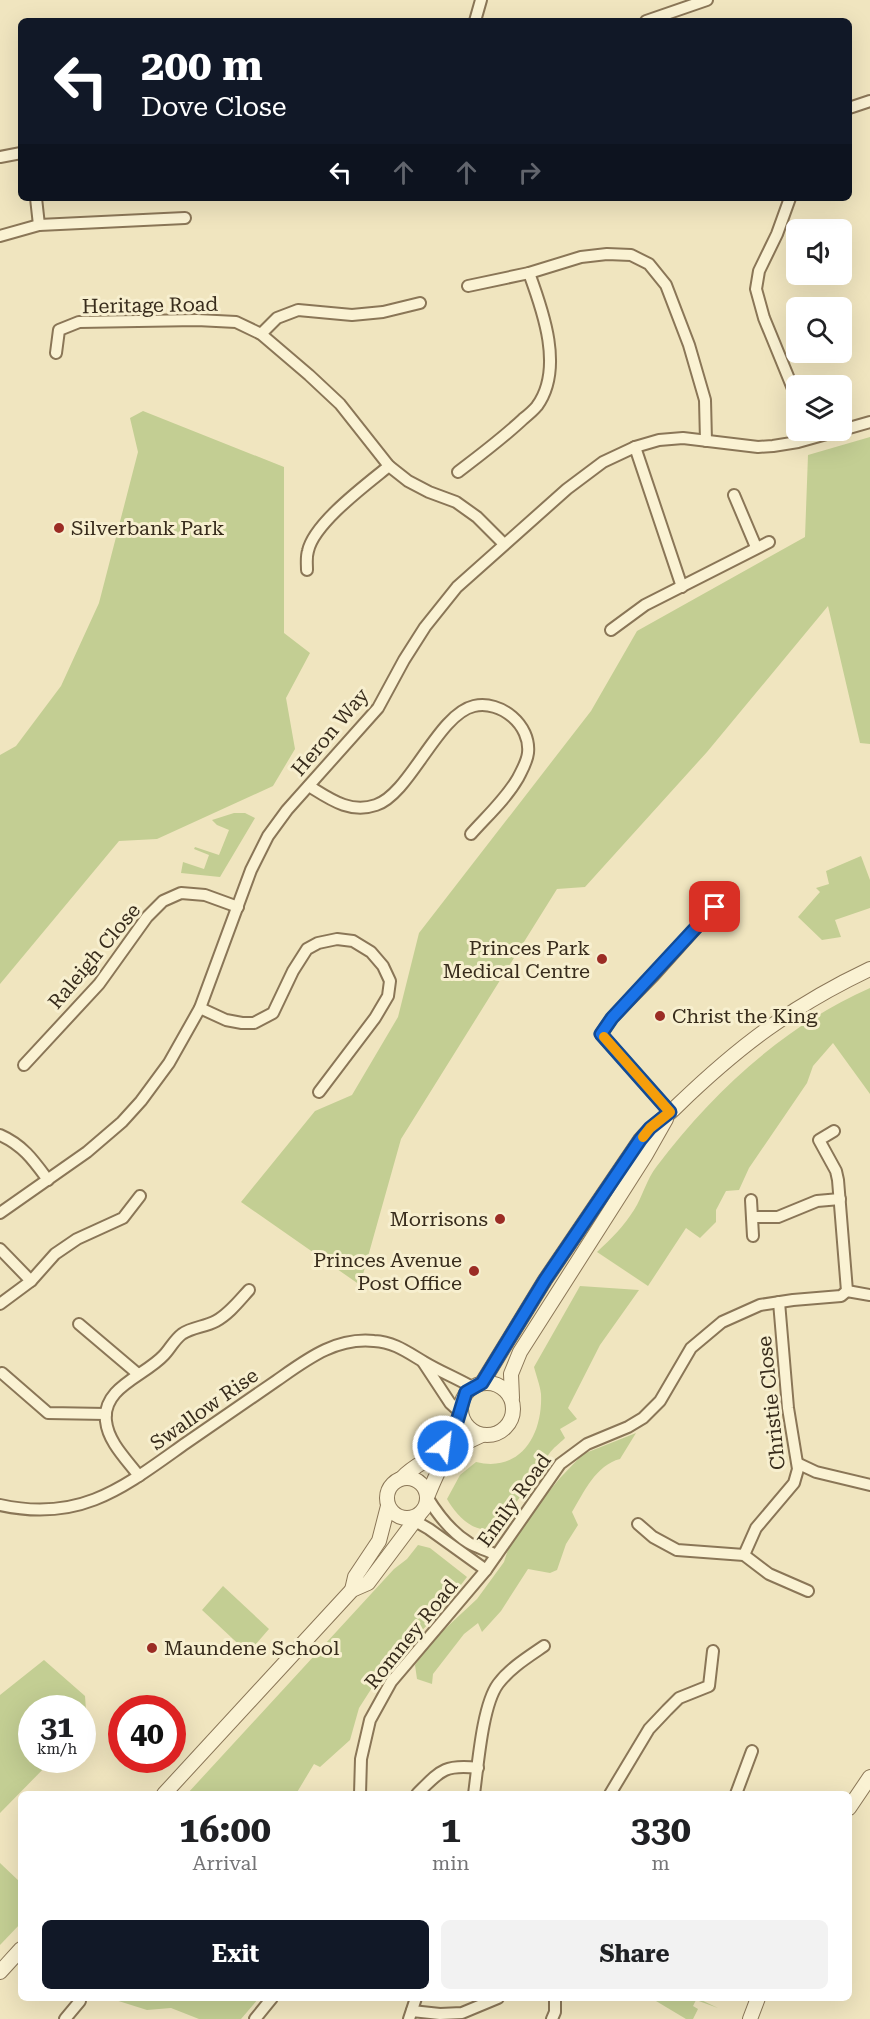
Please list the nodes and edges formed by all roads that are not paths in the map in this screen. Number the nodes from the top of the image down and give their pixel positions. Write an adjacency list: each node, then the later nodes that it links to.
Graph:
1 (481, 0): 3 (street)
2 (705, 0): 4 (street)
3 (476, 18)
4 (654, 18)
5 (870, 101): 6 (street)
6 (852, 107)
7 (18, 154): 8 (street)
8 (0, 157)
9 (36, 201): 12 (street)
10 (789, 201): 19 (street)
11 (185, 218): 12 (street)
12 (39, 225): 13 (street)
13 (0, 236)
14 (529, 273): 15 (street); 22 (street); 26 (street)
15 (468, 286)
16 (420, 303): 17 (street)
17 (261, 334): 18 (street, Heritage Road); 25 (street, Heritage Road)
18 (56, 353)
19 (787, 375)
20 (870, 422): 21 (street, Heron Way)
21 (852, 427)
22 (706, 441): 23 (street, Heron Way); 24 (street, Heron Way)
23 (800, 441)
24 (635, 447): 29 (street, Heron Way); 32 (street)
25 (389, 465): 29 (street, Heritage Road); 31 (street)
26 (459, 472)
27 (734, 495): 30 (street)
28 (769, 542): 30 (street)
29 (504, 544): 34 (street, Heron Way)
30 (756, 548): 32 (street)
31 (307, 570)
32 (682, 587): 33 (street)
33 (611, 630)
34 (309, 786): 35 (street); 37 (street, Heron Way)
35 (471, 834)
36 (731, 890): 42 (street)
37 (238, 907): 39 (street, Heron Way); 40 (street, Raleigh Close)
38 (870, 969): 42 (street)
39 (200, 1008): 41 (street); 45 (street, Heron Way)
40 (24, 1065)
41 (319, 1092)
42 (670, 1112): 63 (street); 64 (street)
43 (834, 1131): 47 (street)
44 (0, 1135): 45 (street)
45 (48, 1180): 49 (street, Heron Way)
46 (140, 1196): 53 (street)
47 (840, 1199): 50 (street); 55 (street)
48 (751, 1200): 50 (street)
49 (0, 1213)
50 (752, 1217): 51 (street)
51 (753, 1236)
52 (0, 1249): 53 (street)
53 (31, 1281): 58 (street)
54 (249, 1290): 62 (street)
55 (848, 1291): 56 (street, Emily Road); 57 (street, Emily Road)
56 (870, 1295)
57 (779, 1302): 68 (street, Christie Close); 77 (street, Emily Road)
58 (0, 1304)
59 (79, 1324): 62 (street)
60 (423, 1361): 63 (street, Swallow Rise); 65 (street, Swallow Rise); 69 (street, Swallow Rise)
61 (2, 1373): 66 (street)
62 (138, 1374): 66 (street)
63 (477, 1385): 64 (street); 65 (street)
64 (512, 1398): 67 (street)
65 (461, 1413): 67 (street); 70 (street)
66 (106, 1414): 69 (street)
67 (482, 1435): 72 (street)
68 (799, 1464): 71 (street); 78 (street, Christie Close)
69 (139, 1476): 73 (street, Swallow Rise)
70 (402, 1478): 72 (street); 74 (street)
71 (870, 1485)
72 (427, 1497): 75 (street); 77 (street)
73 (0, 1505)
74 (388, 1506): 75 (street); 80 (street)
75 (415, 1518): 79 (street); 80 (street)
76 (638, 1524): 78 (street)
77 (496, 1555): 79 (street, Emily Road)
78 (744, 1555): 81 (street)
79 (486, 1570): 88 (street, Romney Road)
80 (352, 1590): 87 (street)
81 (808, 1591)
82 (544, 1646): 85 (street)
83 (713, 1651): 91 (street)
84 (752, 1751): 92 (street)
85 (478, 1768): 89 (street); 90 (street)
86 (870, 1776): 93 (street)
87 (167, 1791)
88 (360, 1791)
89 (420, 1791)
90 (474, 1791)
91 (612, 1791)
92 (737, 1791)
93 (852, 1803)
94 (18, 1952): 95 (street)
95 (0, 1972)
96 (80, 2001): 102 (street)
97 (270, 2001): 103 (street)
98 (491, 2001): 101 (street)
99 (555, 2001): 104 (street)
100 (757, 2001): 105 (street)
101 (411, 2015)
102 (65, 2019)
103 (255, 2019)
104 (552, 2019)
105 (750, 2019)

